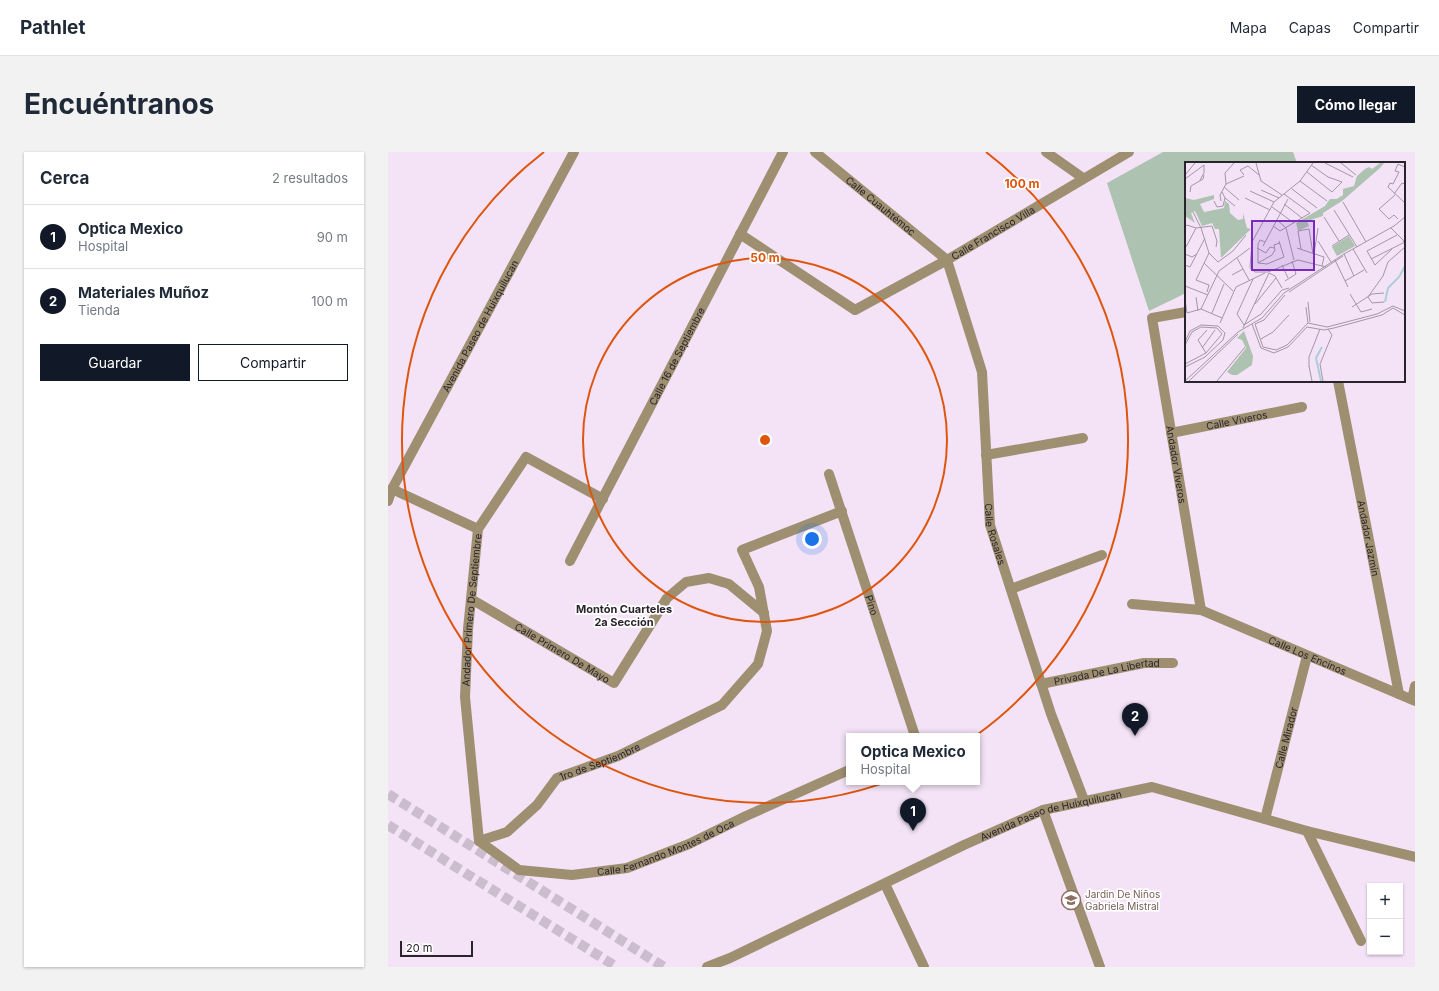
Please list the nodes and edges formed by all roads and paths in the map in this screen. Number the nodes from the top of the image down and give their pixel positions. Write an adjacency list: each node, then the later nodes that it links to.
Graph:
1 (574, 152): 16 (street, Avenida Paseo de Huixquilucan)
2 (783, 152): 7 (street, Calle 16 de Septiembre)
3 (815, 152): 8 (street, Calle Cuauhtémoc)
4 (1046, 152): 6 (street)
5 (1129, 152): 6 (street, Calle Francisco Villa)
6 (1083, 178): 8 (street, Calle Francisco Villa)
7 (740, 234): 8 (street, Calle Francisco Villa); 17 (street, Calle 16 de Septiembre)
8 (947, 260): 14 (street, Calle Rosales)
9 (1185, 312): 12 (street, Andador Viveros)
10 (1338, 382): 32 (street, Andador Jazmin)
11 (1302, 407): 12 (street, Calle Viveros)
12 (1171, 433): 26 (street, Andador Viveros)
13 (1083, 438): 14 (street)
14 (986, 455): 23 (street, Calle Rosales)
15 (829, 474): 19 (street, Pino)
16 (392, 489): 18 (street, Avenida Paseo de Huixquilucan); 20 (street)
17 (603, 499): 20 (street, Andador Primero De Septiembre); 22 (street, Calle 16 de Septiembre)
18 (388, 501)
19 (842, 511): 27 (street); 34 (street, Pino)
20 (478, 529): 24 (street, Andador Primero De Septiembre)
21 (1102, 555): 23 (street)
22 (570, 561)
23 (1010, 589): 30 (street, Calle Rosales)
24 (471, 599): 27 (street, Calle Primero De Mayo); 40 (street, Andador Primero De Septiembre)
25 (1132, 604): 26 (street, Calle Los Encinos)
26 (1201, 610): 28 (street, Calle Los Encinos)
27 (764, 613): 40 (street, 1ro de Septiembre)
28 (1307, 656): 32 (street, Calle Los Encinos); 38 (street, Calle Mirador)
29 (1174, 663): 30 (street, Privada De La Libertad)
30 (1041, 684): 36 (street, Calle Rosales)
31 (1415, 686): 33 (street)
32 (1399, 694): 33 (street, Calle Los Encinos)
33 (1413, 700)
34 (914, 733)
35 (846, 771): 40 (street, Calle Fernando Montes de Oca)
36 (1084, 800): 37 (street, Avenida Paseo de Huixquilucan); 38 (street, Avenida Paseo de Huixquilucan)
37 (1043, 810): 42 (street, Avenida Paseo de Huixquilucan); 46 (street)
38 (1265, 819): 39 (street, Avenida Paseo de Huixquilucan)
39 (1307, 831): 41 (street, Avenida Paseo de Huixquilucan); 43 (street)
40 (479, 840)
41 (1415, 857)
42 (885, 884): 44 (street, Avenida Paseo de Huixquilucan); 45 (street)
43 (1361, 941)
44 (706, 967)
45 (924, 967)
46 (1100, 967)

